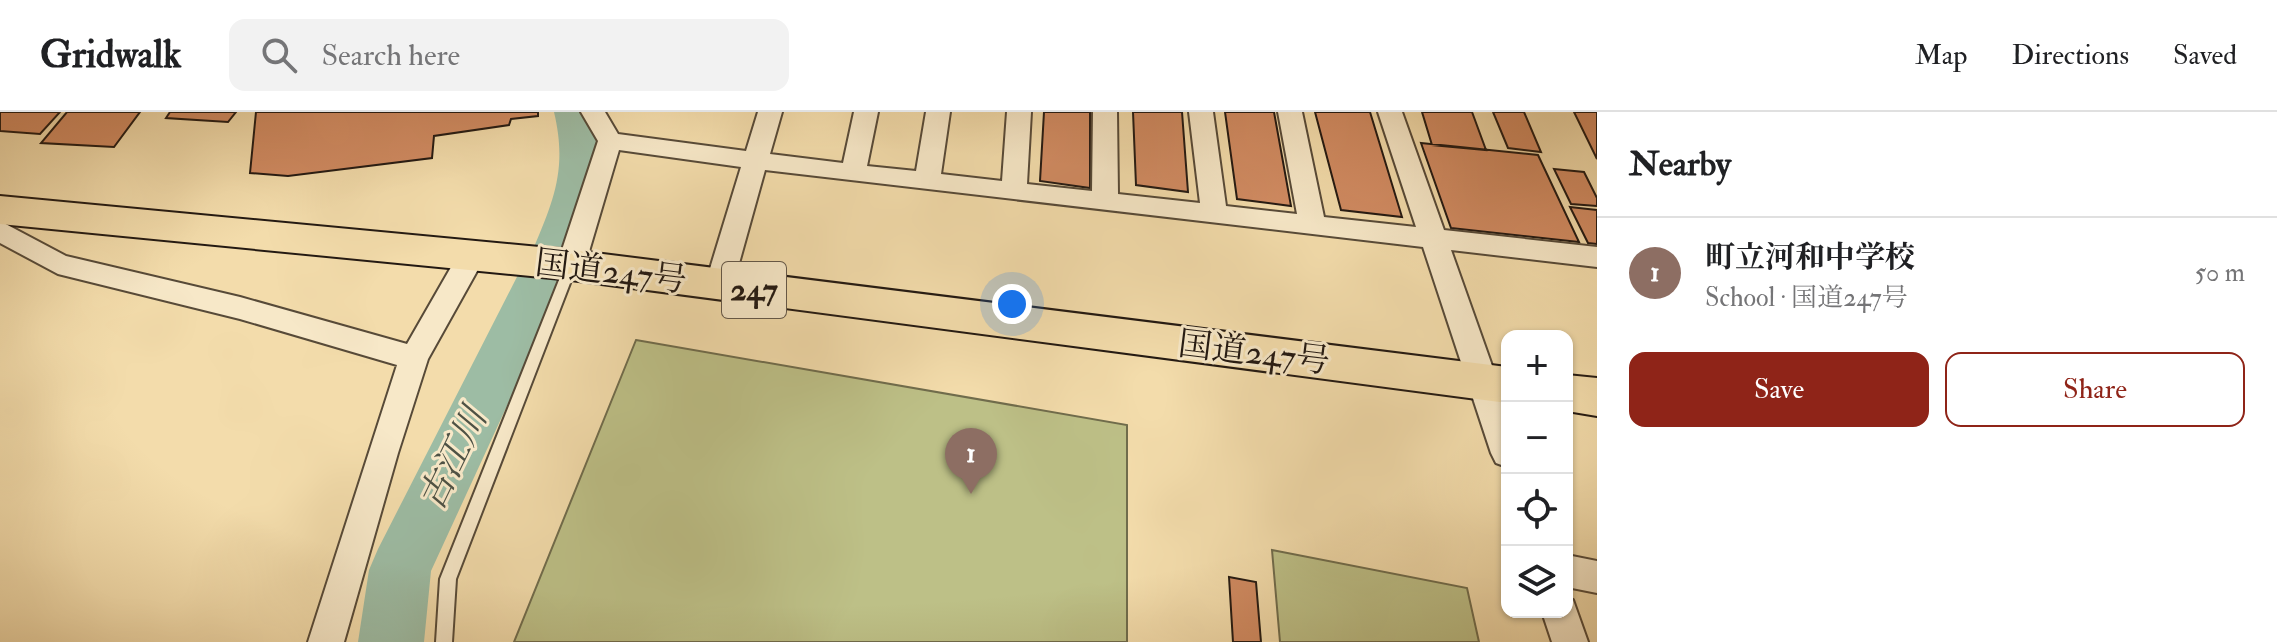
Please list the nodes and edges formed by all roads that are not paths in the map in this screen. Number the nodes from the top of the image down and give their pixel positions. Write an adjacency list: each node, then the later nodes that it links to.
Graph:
1 (593, 112): 10 (street)
2 (770, 112): 11 (street)
3 (866, 112): 12 (street)
4 (938, 112): 13 (street)
5 (1019, 112): 14 (street)
6 (1105, 112): 15 (street)
7 (1201, 112): 16 (street)
8 (1290, 112): 18 (street)
9 (1390, 112): 19 (street)
10 (610, 141): 11 (street); 22 (street)
11 (754, 160): 12 (street); 23 (street)
12 (853, 173): 13 (street)
13 (927, 181): 14 (street)
14 (1014, 191): 15 (street)
15 (1105, 201): 16 (street)
16 (1214, 214): 18 (street)
17 (1, 217): 20 (highway, 国道247号 / 247); 24 (street)
18 (1312, 224): 19 (street)
19 (1433, 237): 21 (street); 25 (street)
20 (472, 255): 22 (highway, 国道247号 / 247); 24 (street)
21 (1597, 257)
22 (571, 265): 23 (highway, 国道247号 / 247); 33 (lane)
23 (719, 285): 25 (highway, 国道247号 / 247)
24 (414, 358): 32 (street)
25 (1495, 383): 28 (street)
26 (1573, 394): 27 (highway)
27 (1597, 397)
28 (1501, 418)
29 (1573, 572): 30 (street)
30 (1597, 577)
31 (1562, 618): 34 (street)
32 (326, 642)
33 (444, 642)
34 (1570, 642)

